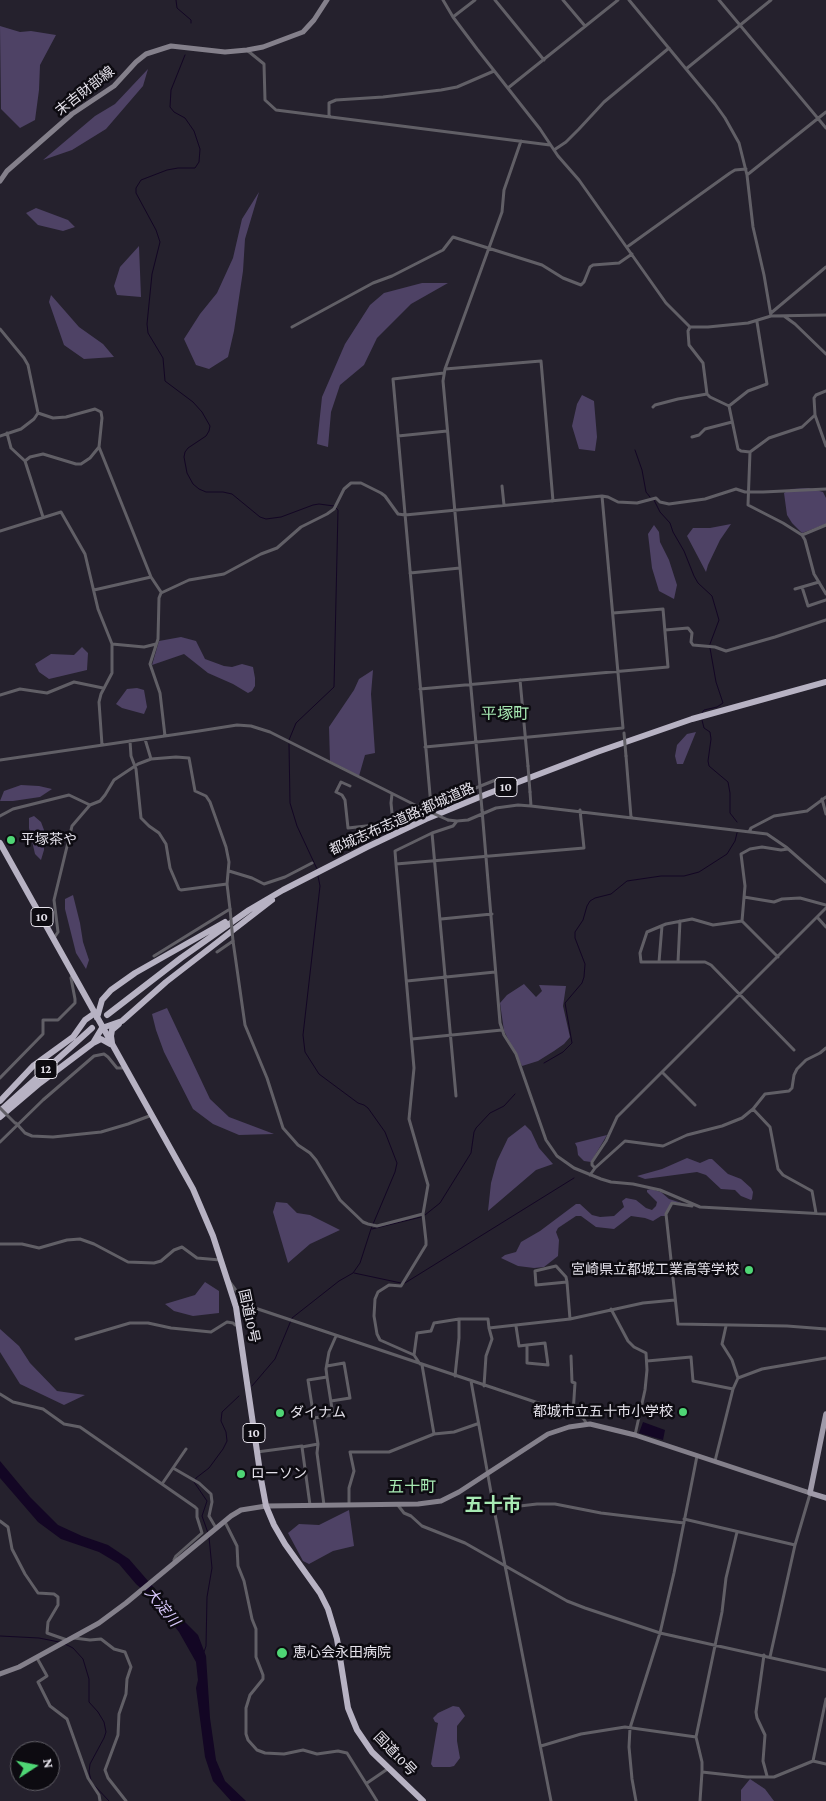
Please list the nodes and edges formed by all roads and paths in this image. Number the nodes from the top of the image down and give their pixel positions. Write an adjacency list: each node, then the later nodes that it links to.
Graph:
1 (327, 0): 14 (street, 末吉財部線)
2 (442, 0): 10 (street)
3 (475, 0): 10 (street)
4 (495, 0): 15 (street)
5 (563, 0): 12 (street)
6 (618, 0): 12 (street)
7 (629, 0): 13 (street)
8 (719, 0): 11 (street)
9 (771, 0): 11 (street)
10 (453, 18): 17 (street)
11 (740, 25): 16 (street); 21 (street)
12 (585, 26): 15 (street)
13 (669, 48): 16 (street); 25 (street)
14 (247, 50): 20 (street); 28 (street, 末吉財部線)
15 (544, 60): 18 (street)
16 (686, 68): 26 (street)
17 (494, 71): 18 (street); 20 (street)
18 (508, 88): 24 (street)
19 (826, 112): 21 (street)
20 (329, 116): 23 (street)
21 (818, 119): 22 (street); 27 (street)
22 (826, 128)
23 (521, 141): 24 (street); 30 (street)
24 (551, 145): 25 (street)
25 (554, 150): 29 (street)
26 (746, 169): 27 (street); 29 (street)
27 (747, 175): 33 (street)
28 (1, 179)
29 (627, 247): 31 (street)
30 (490, 248): 31 (street); 37 (street); 41 (street)
31 (632, 254): 38 (street)
32 (826, 267): 33 (street)
33 (770, 315): 35 (street); 36 (street)
34 (826, 315): 35 (street)
35 (783, 316): 40 (street)
36 (757, 322): 38 (street); 44 (street)
37 (292, 327)
38 (690, 327): 43 (street)
39 (0, 328): 46 (street)
40 (826, 354)
41 (445, 371): 49 (street); 52 (street); 62 (street)
42 (826, 391): 47 (street)
43 (707, 394): 44 (street); 45 (street)
44 (729, 406): 48 (street)
45 (653, 407)
46 (38, 413): 50 (street); 55 (street)
47 (815, 415): 54 (street); 56 (street)
48 (732, 422): 53 (street); 56 (street)
49 (447, 431): 52 (street); 64 (street)
50 (7, 433): 51 (street); 57 (street)
51 (0, 436)
52 (398, 436): 65 (street)
53 (692, 437)
54 (826, 446)
55 (98, 447): 57 (street); 72 (street)
56 (750, 452): 60 (street)
57 (25, 461): 66 (street)
58 (502, 486): 63 (street)
59 (826, 489): 60 (street)
60 (749, 492): 61 (street); 69 (street)
61 (602, 496): 62 (street); 81 (street)
62 (553, 501): 63 (street)
63 (504, 505): 64 (street)
64 (454, 510): 65 (street); 70 (street)
65 (405, 514): 71 (street); 78 (street)
66 (43, 517): 68 (street); 77 (street)
67 (826, 525): 69 (street)
68 (0, 531)
69 (802, 535): 73 (street)
70 (460, 568): 71 (street); 89 (street)
71 (410, 573): 91 (street)
72 (151, 577): 77 (street); 78 (street)
73 (819, 582): 74 (street); 75 (street)
74 (802, 587): 76 (street); 80 (street)
75 (824, 587): 79 (street)
76 (795, 589)
77 (94, 590): 84 (street)
78 (161, 592): 85 (street)
79 (826, 594)
80 (826, 600)
81 (613, 613): 83 (street); 86 (street)
82 (826, 620): 83 (street)
83 (665, 630): 86 (street)
84 (112, 644): 85 (street); 90 (street)
85 (156, 644): 94 (street)
86 (618, 671): 87 (street); 93 (street)
87 (520, 680): 89 (street); 95 (street)
88 (824, 682): 130 (highway, 都城志布志道路;都城道路 / 10)
89 (470, 684): 91 (street); 98 (street)
90 (104, 688): 92 (street); 99 (street)
91 (420, 689): 100 (street)
92 (0, 695)
93 (624, 728): 95 (street); 118 (street, bridge)
94 (165, 736): 96 (street); 107 (street)
95 (525, 738): 98 (street); 112 (street, bridge)
96 (145, 739): 97 (street); 101 (street)
97 (130, 741): 99 (street); 103 (street)
98 (476, 742): 100 (street); 106 (street)
99 (102, 745): 102 (street)
100 (425, 747): 109 (street)
101 (150, 759): 103 (street); 129 (street)
102 (0, 760)
103 (135, 766): 110 (street); 132 (street)
104 (498, 779): 106 (street)
105 (350, 786): 120 (street)
106 (480, 787): 111 (street); 115 (street, bridge)
107 (392, 794): 113 (street); 120 (street)
108 (824, 798): 116 (street); 121 (street)
109 (430, 800): 111 (street); 113 (street)
110 (90, 806): 117 (street); 144 (street)
111 (431, 806): 113 (street)
112 (531, 806): 114 (street); 115 (street)
113 (424, 810): 119 (street, bridge); 120 (street)
114 (580, 810): 118 (street); 125 (street)
115 (482, 812): 119 (street); 125 (street)
116 (826, 814)
117 (0, 816)
118 (631, 817): 121 (street)
119 (457, 822): 122 (street)
120 (393, 823)
121 (749, 832): 124 (street)
122 (432, 833): 126 (street); 128 (street)
123 (0, 843): 144 (highway, 国道10号 / 10)
124 (788, 849): 131 (street); 134 (street)
125 (486, 856): 126 (street); 137 (street)
126 (436, 861): 128 (street); 139 (street)
127 (312, 863): 129 (street)
128 (396, 864): 154 (street)
129 (229, 871): 132 (street)
130 (307, 877): 133 (highway, 都城志布志道路;都城道路 / 10); 161 (highway)
131 (826, 882)
132 (227, 884): 136 (street)
133 (282, 890): 157 (highway); 159 (highway, 都城志布志道路;都城道路 / 10)
134 (744, 897): 135 (street); 141 (street)
135 (826, 907): 138 (street)
136 (230, 909): 145 (street, bridge); 147 (street)
137 (492, 914): 139 (street); 151 (street)
138 (817, 917): 143 (street); 148 (street)
139 (441, 919): 153 (street)
140 (680, 920): 141 (street); 142 (street); 150 (street)
141 (742, 921): 148 (street)
142 (662, 926): 149 (street); 149 (street)
143 (826, 927)
144 (54, 939): 152 (highway, 国道10号 / 10)
145 (233, 941): 146 (street); 188 (street)
146 (217, 952)
147 (154, 956)
148 (778, 956): 156 (street)
149 (660, 962): 150 (street)
150 (678, 962): 156 (street)
151 (496, 972): 153 (street); 165 (street)
152 (73, 974): 155 (highway, 国道10号 / 10); 174 (street)
153 (446, 977): 154 (street); 166 (street)
154 (406, 981): 167 (street)
155 (84, 993): 157 (highway); 158 (highway, 国道10号 / 10)
156 (739, 995): 171 (street); 173 (street)
157 (104, 998): 160 (highway)
158 (89, 1002): 160 (highway, 国道10号 / 10); 162 (highway)
159 (107, 1015)
160 (96, 1016): 162 (highway); 164 (highway, 国道10号 / 10)
161 (122, 1021): 164 (highway); 169 (highway)
162 (81, 1026): 176 (highway)
163 (92, 1028): 179 (highway, 12)
164 (102, 1028): 168 (highway); 169 (highway, 国道10号 / 10)
165 (502, 1030): 166 (street); 185 (street)
166 (451, 1036): 167 (street); 175 (street)
167 (412, 1039): 188 (street)
168 (93, 1042): 169 (highway); 181 (highway)
169 (113, 1047): 172 (highway, 国道10号 / 10)
170 (826, 1048): 178 (street)
171 (794, 1050)
172 (125, 1068): 180 (highway, 国道10号 / 10); 182 (street)
173 (662, 1072): 177 (street); 184 (street)
174 (0, 1078)
175 (456, 1096)
176 (0, 1101)
177 (695, 1105)
178 (752, 1109): 184 (street); 187 (street)
179 (0, 1110): 182 (street, bridge)
180 (152, 1115): 182 (street); 191 (highway, 国道10号 / 10)
181 (0, 1117)
182 (16, 1124): 183 (street)
183 (0, 1142)
184 (595, 1168): 185 (street)
185 (590, 1175): 186 (street)
186 (694, 1206): 187 (street); 194 (street)
187 (816, 1213): 189 (street)
188 (423, 1214): 206 (street)
189 (826, 1214)
190 (0, 1244): 191 (street)
191 (221, 1260): 192 (highway, 国道10号 / 10)
192 (228, 1280): 198 (highway, 国道10号 / 10); 203 (street)
193 (567, 1282): 193 (street); 197 (street)
194 (675, 1300): 195 (street); 200 (street)
195 (611, 1309): 197 (street); 209 (street)
196 (459, 1320): 201 (street); 206 (street); 212 (street)
197 (570, 1320): 199 (street)
198 (240, 1324): 204 (street); 230 (highway, 国道10号 / 10)
199 (516, 1326): 201 (street); 205 (street)
200 (726, 1326): 202 (street); 214 (street)
201 (490, 1328): 216 (street)
202 (826, 1329)
203 (336, 1335): 210 (street); 211 (street)
204 (76, 1339)
205 (527, 1345): 205 (street)
206 (414, 1355): 210 (street)
207 (570, 1356): 220 (street)
208 (826, 1358): 214 (street)
209 (647, 1361): 217 (street); 226 (street)
210 (421, 1364): 212 (street); 225 (street)
211 (327, 1366): 213 (street); 219 (street)
212 (455, 1376): 215 (street)
213 (327, 1377): 219 (street); 222 (street)
214 (738, 1378): 217 (street)
215 (471, 1381): 216 (street); 223 (street)
216 (484, 1386): 220 (street)
217 (732, 1389): 232 (street)
218 (0, 1394): 235 (street)
219 (331, 1401): 222 (street)
220 (572, 1414): 224 (street)
221 (826, 1414): 236 (main road)
222 (314, 1418): 227 (street)
223 (477, 1424): 225 (street); 234 (street)
224 (587, 1424): 226 (street); 234 (street)
225 (434, 1434): 241 (street)
226 (635, 1435): 231 (street)
227 (318, 1444): 228 (street); 240 (street)
228 (302, 1447): 230 (street); 239 (street)
229 (186, 1449): 233 (street)
230 (257, 1452): 242 (highway, 国道10号 / 10)
231 (697, 1456): 232 (street); 246 (street)
232 (714, 1462): 236 (street)
233 (174, 1468): 235 (street); 247 (street)
234 (488, 1473): 238 (street); 243 (street)
235 (162, 1484): 250 (street)
236 (810, 1493): 237 (main road); 249 (street)
237 (826, 1498)
238 (397, 1504): 241 (street); 251 (street)
239 (310, 1505): 240 (street); 242 (street)
240 (324, 1505): 241 (street)
241 (348, 1505)
242 (266, 1506): 245 (street); 266 (highway, 国道10号 / 10)
243 (494, 1509): 246 (street); 251 (street)
244 (0, 1521): 253 (street)
245 (224, 1521): 247 (street); 269 (street)
246 (684, 1521): 248 (street); 252 (street)
247 (216, 1529): 250 (street)
248 (737, 1532): 249 (street); 254 (street)
249 (795, 1545): 256 (street)
250 (175, 1563): 253 (street)
251 (505, 1566): 252 (street); 263 (street)
252 (660, 1633): 254 (street); 261 (street)
253 (66, 1641): 257 (street); 271 (street)
254 (715, 1645): 255 (street); 262 (street)
255 (764, 1655): 256 (street); 268 (street)
256 (770, 1656): 258 (street)
257 (37, 1657): 259 (street); 270 (street)
258 (826, 1670)
259 (0, 1674)
260 (826, 1699): 264 (street)
261 (630, 1728): 262 (street); 263 (street); 275 (street)
262 (696, 1737): 267 (street)
263 (541, 1746): 274 (street)
264 (813, 1761): 265 (street); 268 (street)
265 (826, 1764)
266 (389, 1768): 269 (street); 273 (highway, 国道10号 / 10)
267 (702, 1772): 268 (street); 276 (street)
268 (767, 1777)
269 (366, 1783): 272 (street)
270 (100, 1801)
271 (126, 1801)
272 (377, 1801)
273 (423, 1801)
274 (551, 1801)
275 (636, 1801)
276 (700, 1801)

